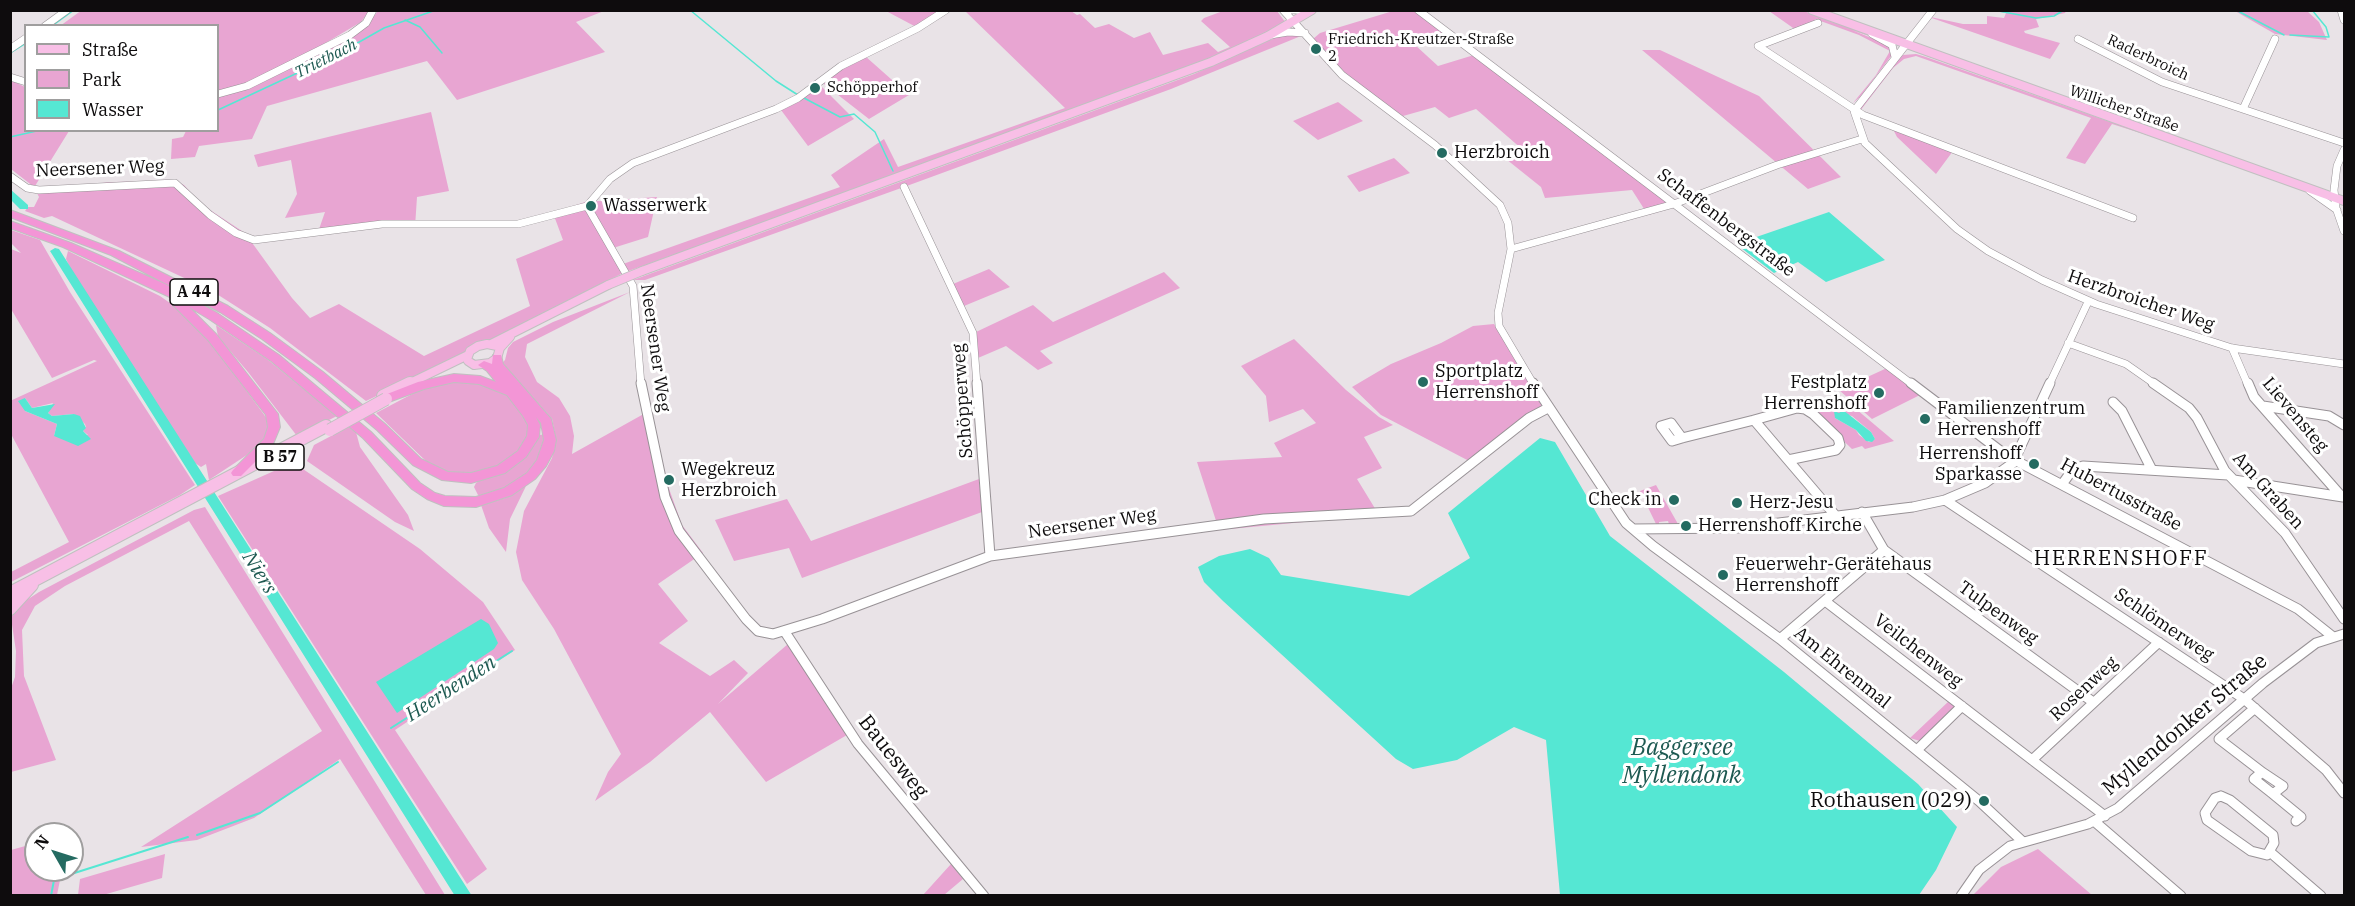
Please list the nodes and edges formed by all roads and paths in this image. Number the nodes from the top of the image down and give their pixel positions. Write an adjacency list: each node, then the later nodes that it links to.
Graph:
1 (67, 10): 15 (street)
2 (373, 10): 25 (street)
3 (946, 10): 37 (street)
4 (1283, 10): 13 (street, Am Ehrenmal)
5 (1288, 10): 6 (street)
6 (1306, 10)
7 (1312, 10): 13 (main road)
8 (1418, 10): 36 (street, Schaffenbergstraße)
9 (1812, 10): 16 (main road, Willicher Straße)
10 (1933, 10): 22 (street)
11 (2341, 10): 12 (street)
12 (2344, 20)
13 (1294, 22): 17 (street, Am Ehrenmal); 18 (main road)
14 (1818, 23): 27 (street)
15 (48, 24)
16 (1868, 32): 22 (main road, Willicher Straße); 24 (street)
17 (1305, 33): 18 (street); 43 (street, Am Ehrenmal)
18 (1268, 36): 48 (main road, bridge)
19 (24, 39): 23 (street)
20 (2078, 39): 26 (street, Raderbroich)
21 (2275, 39): 26 (street)
22 (1904, 45): 24 (street); 32 (main road, Willicher Straße)
23 (10, 49)
24 (1895, 57): 27 (street)
25 (219, 94)
26 (2243, 109): 29 (street, Raderbroich)
27 (1854, 111): 28 (street); 40 (street)
28 (1862, 139): 36 (street); 45 (street, Herzbroicher Weg)
29 (2344, 143)
30 (2344, 150): 34 (street)
31 (10, 176): 37 (street, Neersener Weg)
32 (2302, 186): 34 (main road, Willicher Straße); 38 (street)
33 (904, 187): 72 (street, Schöpperweg)
34 (2340, 197): 35 (main road, Willicher Straße); 38 (street)
35 (2344, 201)
36 (1674, 204): 43 (street); 61 (street, Schaffenbergstraße)
37 (587, 206): 78 (street, Neersener Weg)
38 (2337, 210): 42 (street)
39 (10, 213): 52 (highway, A 44)
40 (2133, 218)
41 (10, 224): 44 (highway, A 44)
42 (2344, 231)
43 (1511, 249): 56 (street, Am Ehrenmal)
44 (160, 287): 48 (highway, A 44); 63 (highway)
45 (2088, 302): 46 (street); 47 (street, Herzbroicher Weg)
46 (2068, 343): 61 (street); 64 (street, Am Graben)
47 (2232, 348): 51 (street, Herzbroicher Weg); 55 (street, Lievensteg)
48 (496, 350): 49 (main road, B 57); 50 (main road)
49 (468, 358): 50 (main road); 53 (main road, B 57)
50 (484, 365): 52 (highway)
51 (2344, 365)
52 (513, 394): 53 (highway)
53 (384, 398): 63 (main road, B 57, bridge)
54 (2114, 402): 62 (street)
55 (2263, 406): 58 (street); 66 (street, Lievensteg)
56 (1548, 408): 70 (street, Am Ehrenmal); 72 (street, Neersener Weg)
57 (1754, 420): 59 (street); 60 (street); 60 (street)
58 (2344, 425)
59 (1682, 438)
60 (1788, 460): 69 (street)
61 (2015, 460): 65 (street, Hubertusstraße); 67 (street)
62 (2152, 470): 64 (street); 65 (street)
63 (231, 478): 73 (main road, B 57)
64 (2231, 478): 66 (street); 77 (street, Am Graben)
65 (2063, 483): 80 (street, Hubertusstraße)
66 (2343, 497)
67 (1945, 501): 68 (street); 82 (street, Schlömerweg)
68 (1862, 512): 69 (street); 71 (street)
69 (1836, 515): 70 (street)
70 (1633, 529): 81 (street, Am Ehrenmal)
71 (1884, 550): 75 (street); 84 (street, Tulpenweg)
72 (990, 555): 78 (street, Neersener Weg)
73 (46, 574): 74 (main road, B 57); 76 (main road)
74 (14, 590)
75 (1825, 601): 81 (street); 85 (street, Veilchenweg)
76 (10, 609)
77 (2344, 619)
78 (785, 632): 94 (street, Bauesweg)
79 (2344, 634): 80 (street, Myllendonker Straße)
80 (2332, 636): 83 (street, Myllendonker Straße)
81 (1780, 639): 87 (street, Am Ehrenmal)
82 (2159, 642): 83 (street, Schlömerweg); 84 (street, Rosenweg)
83 (2244, 699): 86 (street, Schlömerweg); 90 (street, Myllendonker Straße)
84 (2093, 702): 88 (street, Rosenweg)
85 (1962, 706): 87 (street, Veilchenweg); 88 (street, Veilchenweg)
86 (2255, 708): 89 (street, Schlömerweg); 91 (street)
87 (1917, 750): 92 (street, Am Ehrenmal)
88 (2032, 760): 90 (street, Veilchenweg)
89 (2344, 793)
90 (2100, 819): 92 (street, Myllendonker Straße); 96 (street, Veilchenweg)
91 (2296, 821)
92 (2022, 841): 95 (street, Myllendonker Straße)
93 (2270, 852): 93 (street); 97 (street)
94 (984, 896)
95 (1961, 896)
96 (2181, 896)
97 (2321, 896)

